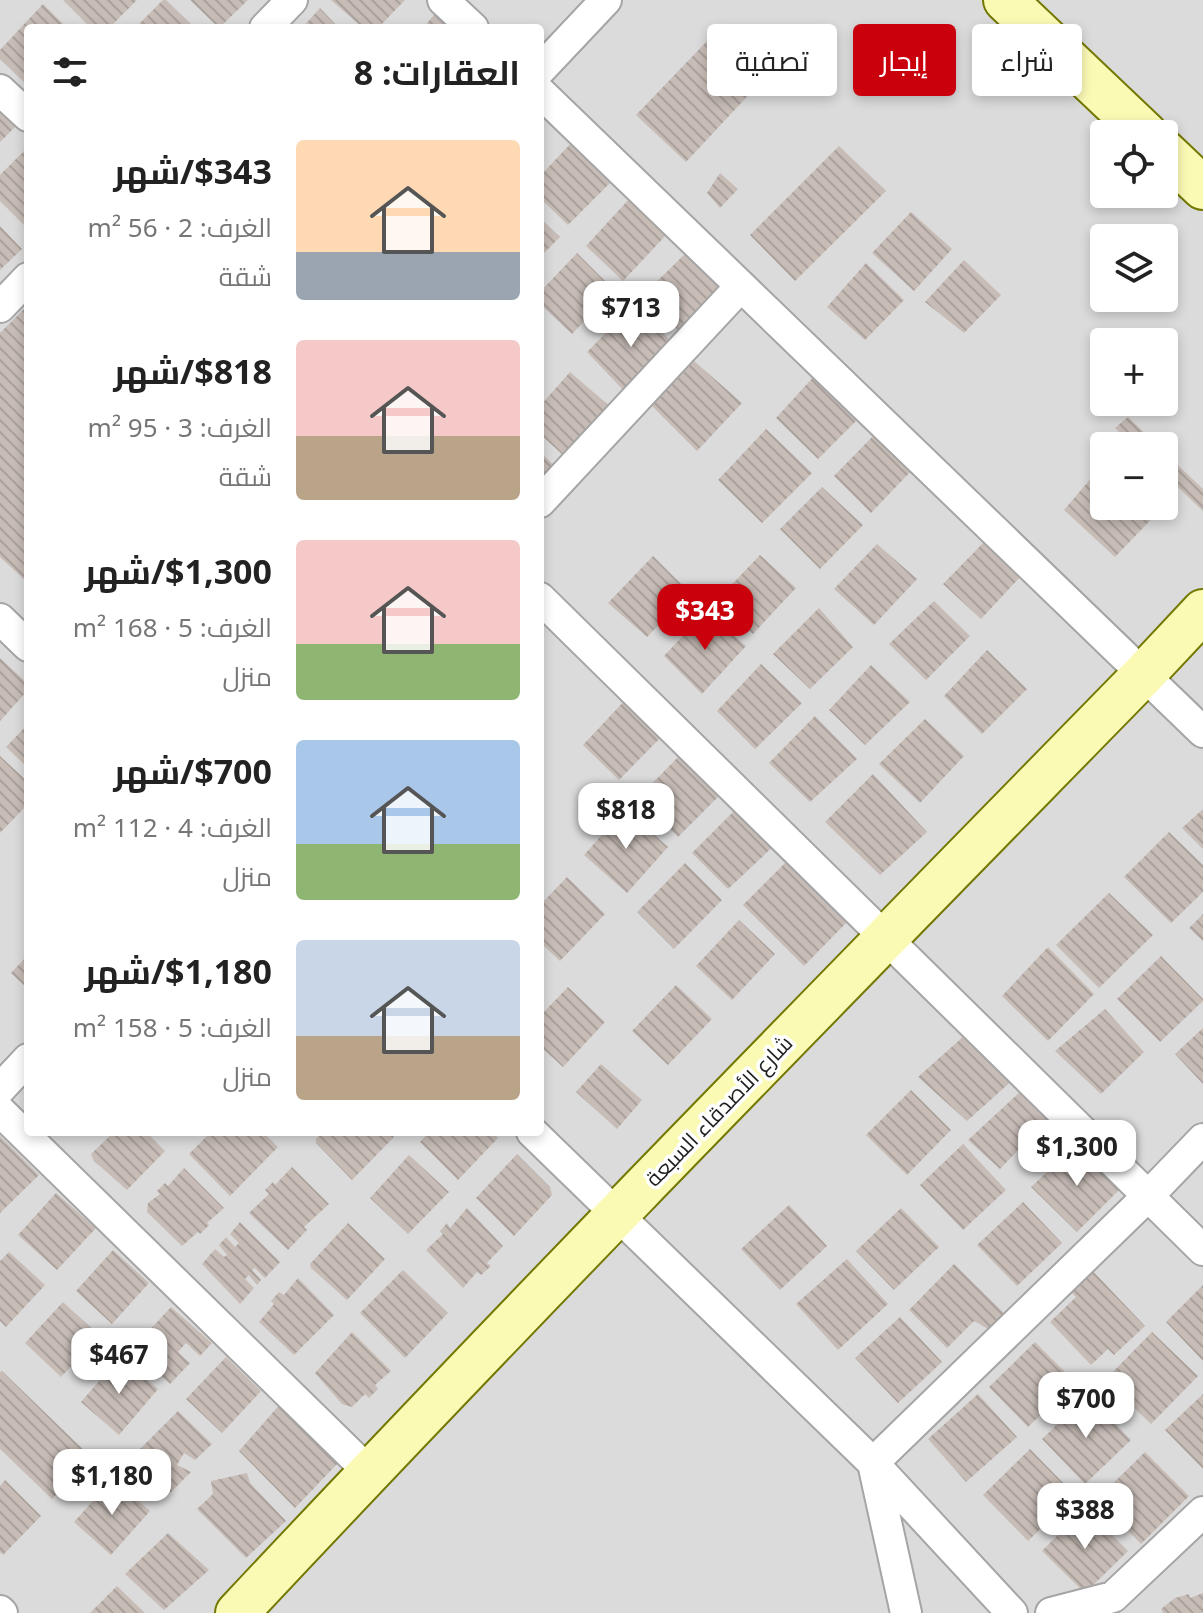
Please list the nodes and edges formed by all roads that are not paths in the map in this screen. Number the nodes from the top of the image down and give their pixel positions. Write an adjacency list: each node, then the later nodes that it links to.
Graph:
1 (292, 0): 5 (street)
2 (443, 0): 6 (street)
3 (606, 0): 7 (street)
4 (1005, 0): 11 (street)
5 (269, 24)
6 (469, 24)
7 (544, 66)
8 (0, 90): 10 (street)
9 (544, 96): 15 (street)
10 (24, 112)
11 (1131, 120)
12 (1178, 164): 13 (street)
13 (1203, 188)
14 (24, 282): 16 (street)
15 (741, 286): 17 (street); 22 (street)
16 (0, 307)
17 (544, 498)
18 (544, 602): 24 (street)
19 (1203, 611): 22 (street, شارع الأصدقاء السبعة)
20 (0, 619): 21 (street)
21 (24, 642)
22 (1144, 674): 23 (street); 24 (street, شارع الأصدقاء السبعة)
23 (1203, 732)
24 (885, 939): 32 (street); 33 (street, شارع الأصدقاء السبعة)
25 (24, 1063): 26 (street)
26 (0, 1089)
27 (0, 1111): 28 (street)
28 (24, 1134)
29 (26, 1136): 36 (street)
30 (536, 1136): 33 (street)
31 (1203, 1139): 32 (street)
32 (1149, 1195): 34 (street); 35 (street)
33 (617, 1214): 35 (street); 36 (street, شارع الأصدقاء السبعة)
34 (1203, 1250)
35 (873, 1463): 40 (street); 41 (street)
36 (369, 1472): 39 (street, شارع الأصدقاء السبعة)
37 (1203, 1512): 38 (street)
38 (1115, 1605): 42 (street)
39 (237, 1613)
40 (906, 1613)
41 (1012, 1613)
42 (1051, 1613)

